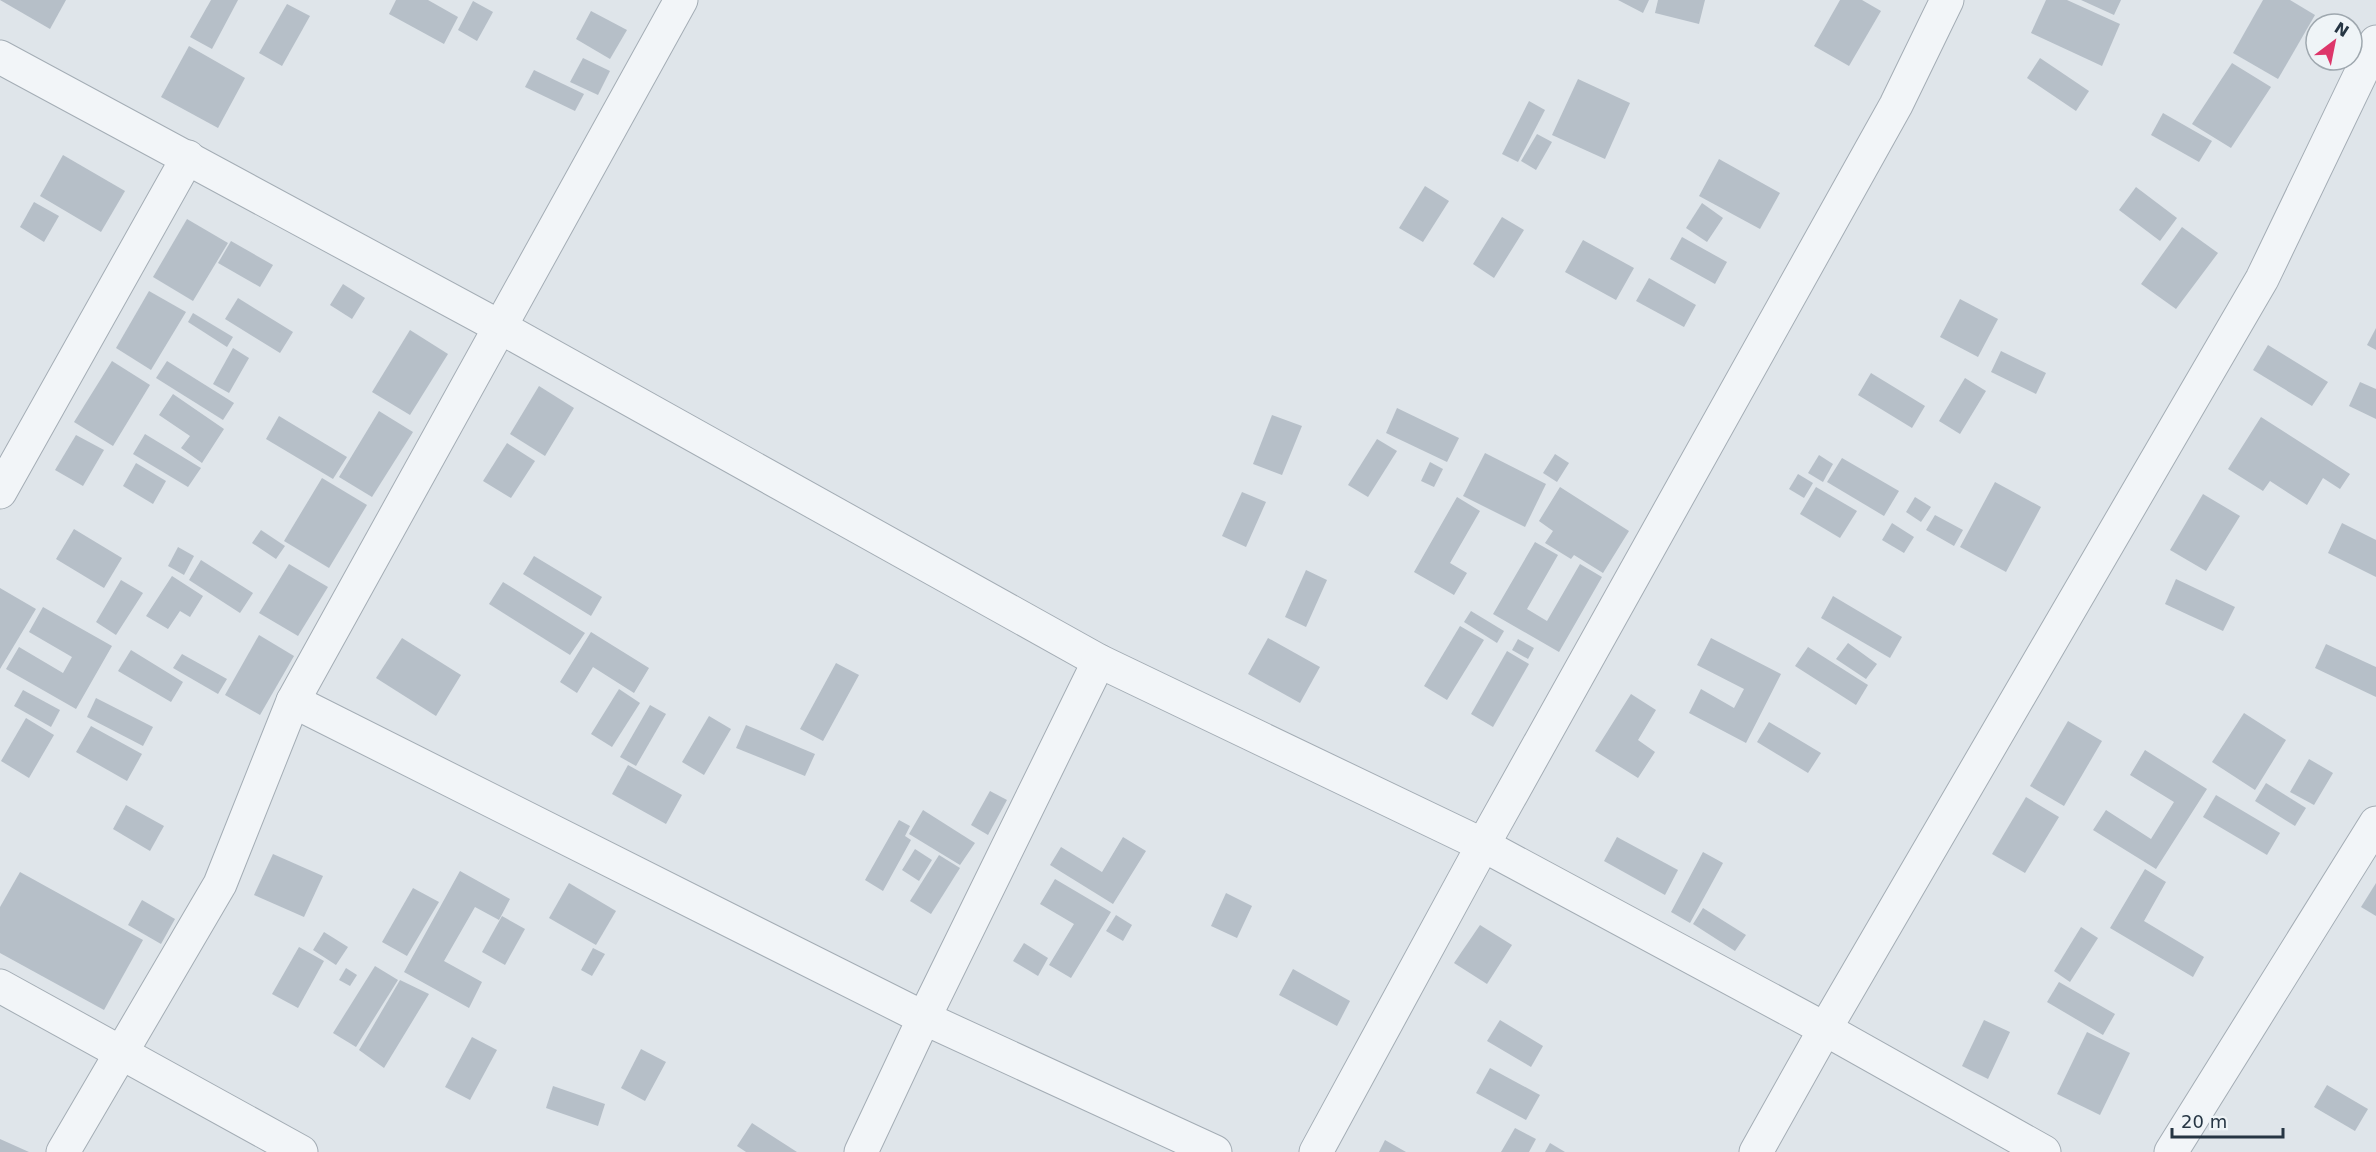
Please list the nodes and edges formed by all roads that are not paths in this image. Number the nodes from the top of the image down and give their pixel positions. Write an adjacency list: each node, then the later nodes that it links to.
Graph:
1 (681, 0): 6 (street)
2 (1947, 0): 11 (street)
3 (2376, 42): 14 (street)
4 (0, 57): 5 (street)
5 (188, 157): 6 (street); 7 (street)
6 (500, 327): 8 (street); 9 (street)
7 (0, 492)
8 (1099, 661): 11 (street); 13 (street)
9 (293, 701): 13 (street); 15 (street)
10 (2376, 823): 23 (street)
11 (1483, 845): 14 (street); 20 (street)
12 (0, 986): 15 (street)
13 (924, 1018): 18 (street); 19 (street)
14 (1825, 1029): 21 (street); 22 (street)
15 (122, 1054): 16 (street); 17 (street)
16 (63, 1152)
17 (301, 1152)
18 (861, 1152)
19 (1215, 1152)
20 (1316, 1152)
21 (1756, 1152)
22 (2044, 1152)
23 (2170, 1152)

